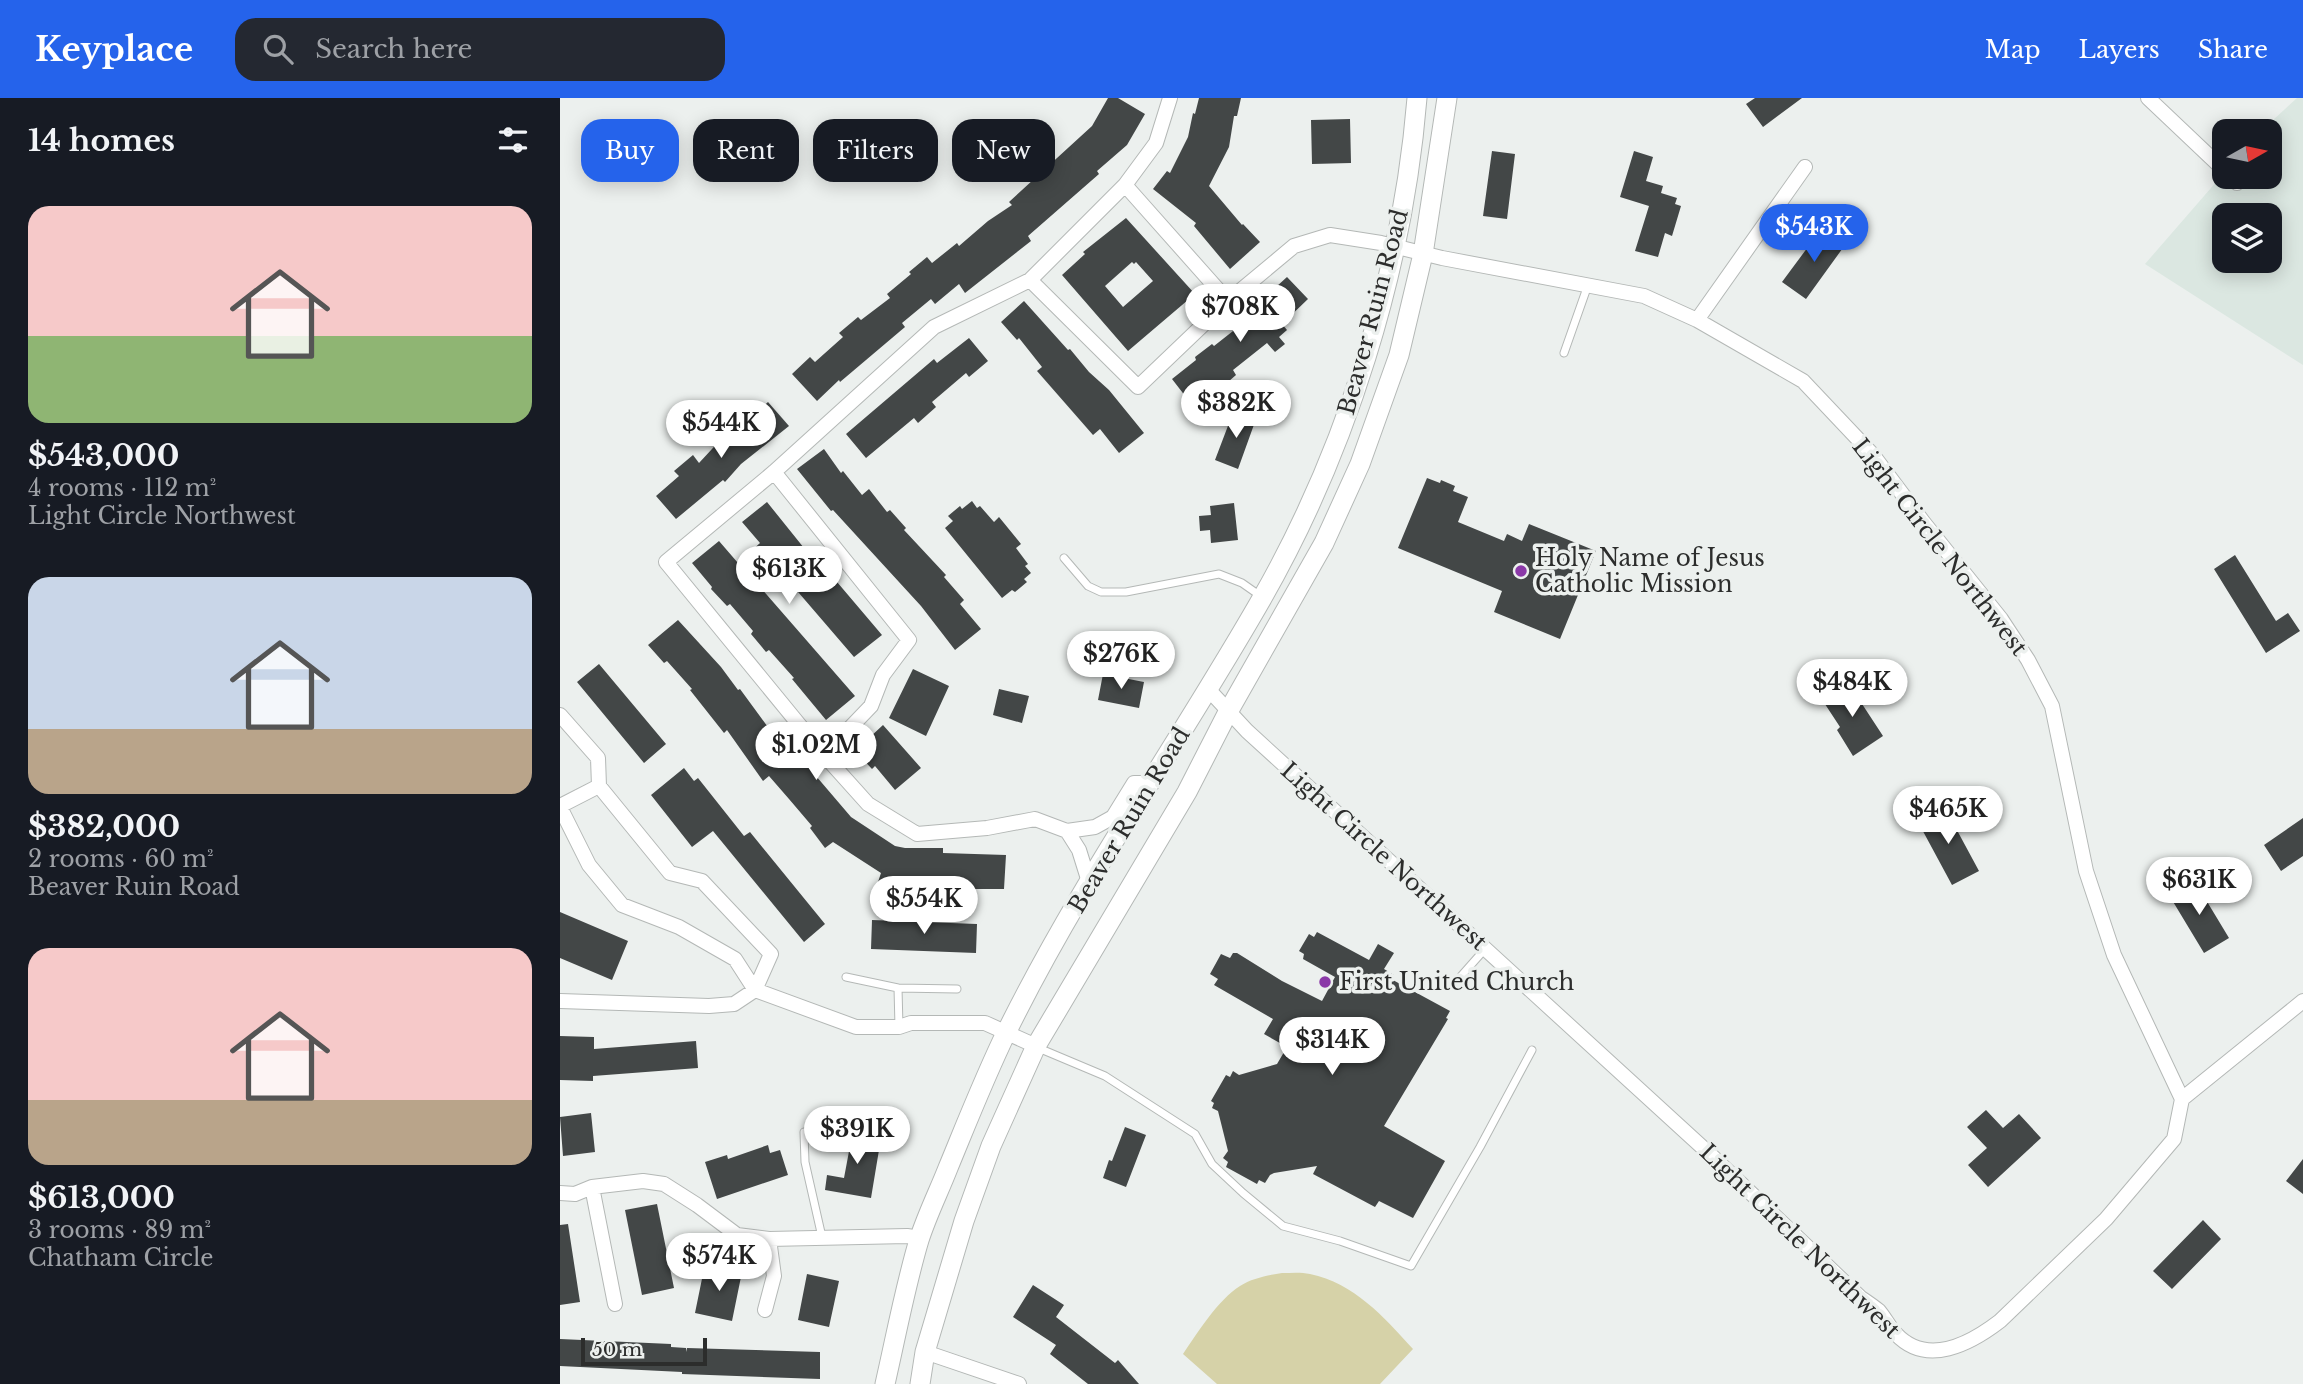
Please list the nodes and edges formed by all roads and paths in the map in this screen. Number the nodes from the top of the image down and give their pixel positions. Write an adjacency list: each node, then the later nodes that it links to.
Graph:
1 (1170, 98): 7 (street)
2 (1417, 98): 8 (main road, Beaver Ruin Road)
3 (1447, 98): 9 (main road, Beaver Ruin Road)
4 (2148, 98): 5 (street)
5 (2212, 159)
6 (1805, 167): 13 (street)
7 (1125, 185): 10 (street); 12 (street)
8 (1394, 248): 9 (street, Light Circle Northwest); 12 (street, Light Circle Northwest); 17 (main road, Beaver Ruin Road)
9 (1423, 254): 11 (street, Light Circle Northwest); 19 (main road, Beaver Ruin Road)
10 (1030, 280): 12 (street, Light Circle Northwest); 15 (street)
11 (1588, 285): 13 (street, Light Circle Northwest); 14 (lane)
12 (1227, 301)
13 (1697, 320): 39 (street, Light Circle Northwest)
14 (1564, 353)
15 (774, 472): 21 (street); 21 (street)
16 (1064, 558): 17 (lane)
17 (1263, 598): 18 (main road, Beaver Ruin Road)
18 (1208, 689): 19 (street, Light Circle Northwest); 22 (main road, Beaver Ruin Road)
19 (1228, 712): 27 (street, Light Circle Northwest); 37 (main road, Beaver Ruin Road)
20 (560, 715): 23 (street)
21 (824, 755): 25 (street)
22 (1151, 783): 25 (street); 26 (main road, Beaver Ruin Road)
23 (599, 786): 24 (street); 32 (street)
24 (560, 807): 32 (street)
25 (1067, 831): 26 (street)
26 (1089, 882): 36 (main road, Beaver Ruin Road)
27 (1485, 949): 29 (lane); 39 (street, Light Circle Northwest)
28 (846, 977): 30 (lane)
29 (1454, 985)
30 (898, 988): 31 (lane); 35 (lane)
31 (957, 989)
32 (755, 990): 33 (street); 35 (street)
33 (560, 1001)
34 (2303, 1001): 39 (street)
35 (899, 1027): 36 (street)
36 (1007, 1032): 37 (street); 44 (main road, Beaver Ruin Road)
37 (1036, 1046): 38 (lane); 48 (main road, Beaver Ruin Road)
38 (1532, 1051)
39 (2182, 1099)
40 (804, 1132): 43 (lane)
41 (592, 1187): 42 (street); 45 (street); 46 (street)
42 (560, 1193)
43 (822, 1238): 44 (street); 45 (street)
44 (920, 1238): 49 (main road, Beaver Ruin Road)
45 (769, 1239): 47 (street)
46 (615, 1304)
47 (765, 1310)
48 (925, 1352): 50 (main road, Beaver Ruin Road); 51 (street)
49 (885, 1384)
50 (920, 1384)
51 (1019, 1384)

